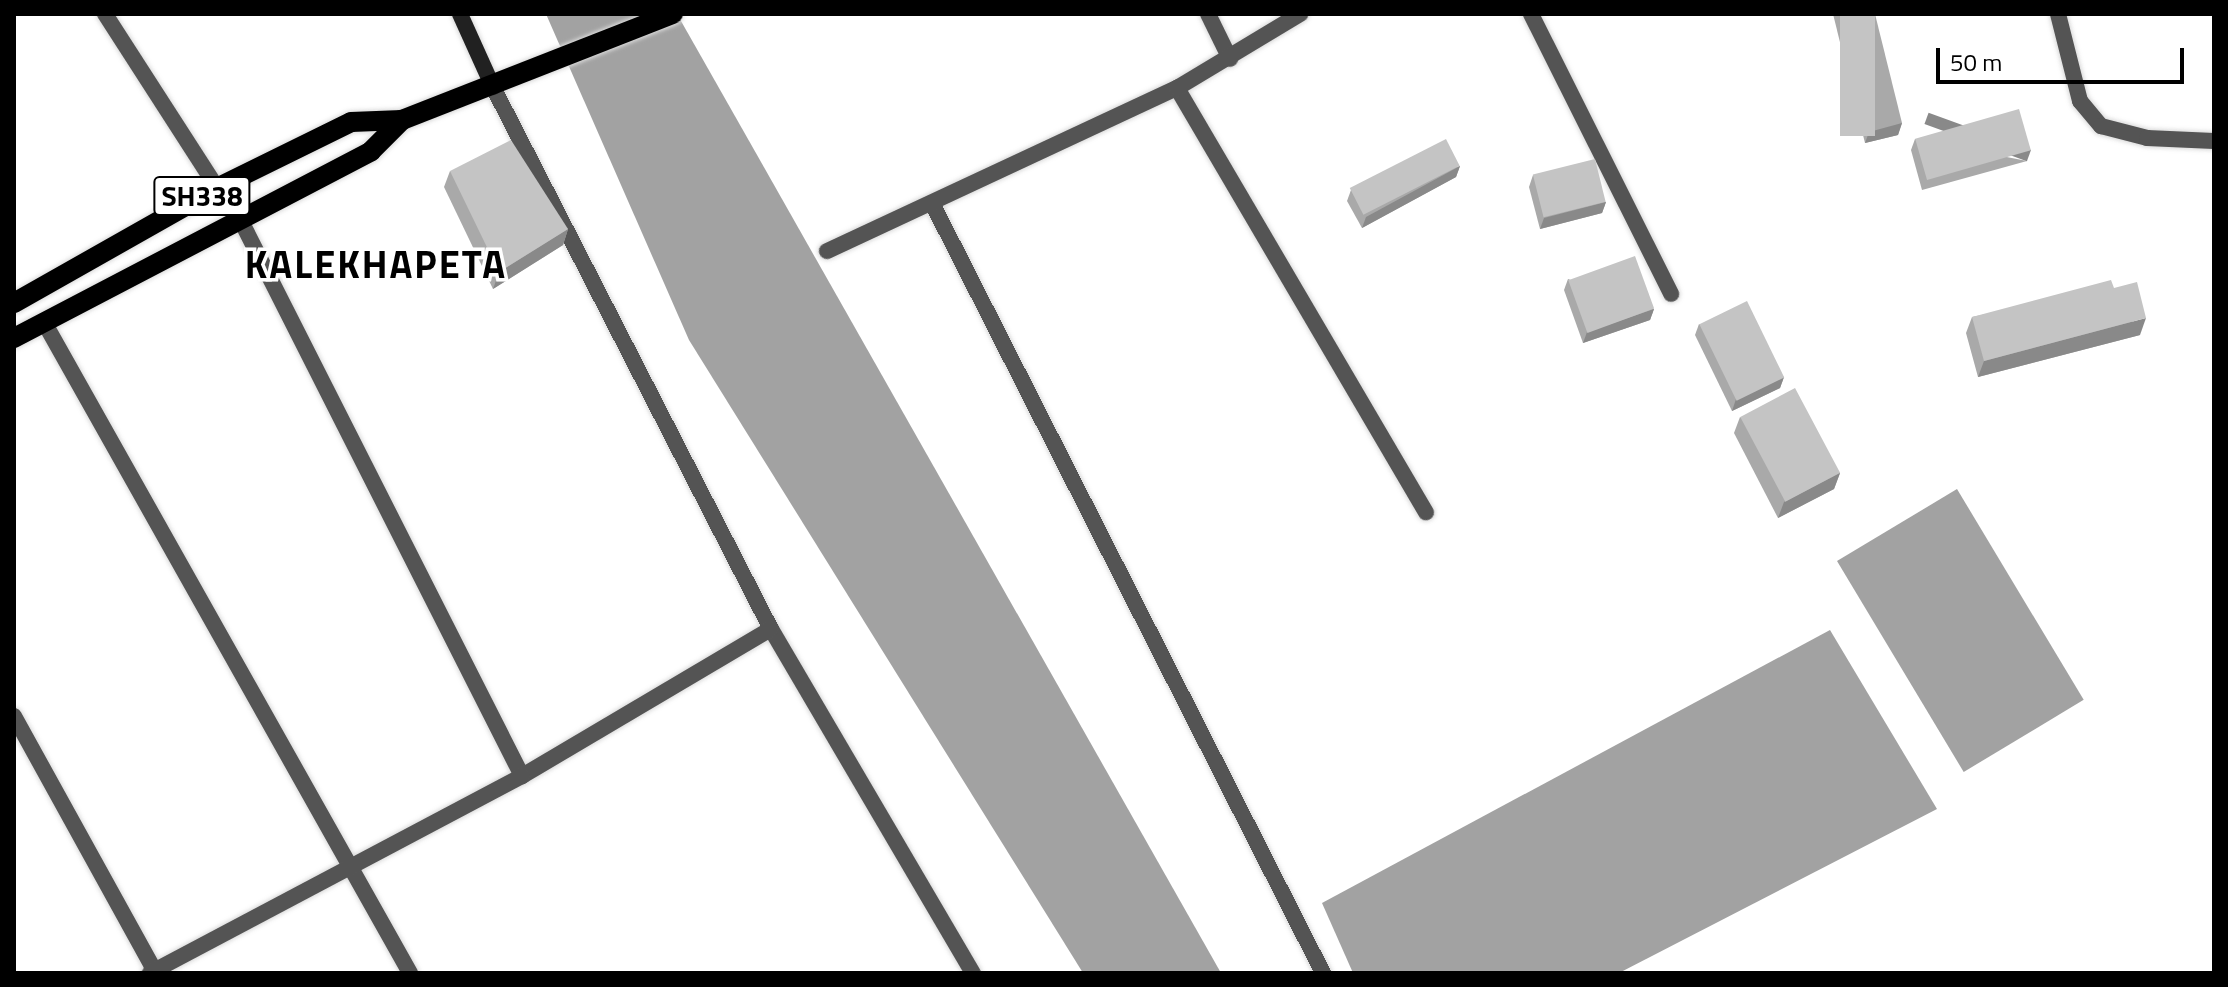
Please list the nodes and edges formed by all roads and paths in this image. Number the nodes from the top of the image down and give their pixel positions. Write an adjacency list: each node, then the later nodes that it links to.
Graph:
1 (105, 14): 13 (street)
2 (460, 14): 9 (main road)
3 (673, 14): 9 (main road)
4 (1208, 14): 8 (street)
5 (1300, 14): 8 (street)
6 (1531, 14): 17 (street)
7 (2058, 14): 12 (street)
8 (1230, 59): 10 (street)
9 (493, 87): 11 (main road, SH338); 22 (street)
10 (1177, 88): 14 (street); 21 (street)
11 (402, 120): 13 (main road, SH338); 15 (main road, SH338)
12 (2214, 141)
13 (217, 188): 18 (main road, SH338)
14 (932, 203): 16 (street); 29 (street)
15 (238, 215): 19 (main road, SH338); 24 (street)
16 (827, 251)
17 (1671, 294)
18 (14, 303)
19 (44, 322): 20 (main road, SH338); 25 (street)
20 (14, 338)
21 (1426, 512)
22 (771, 629): 24 (street); 28 (street)
23 (14, 716): 26 (street)
24 (522, 776): 25 (street)
25 (350, 866): 26 (street); 27 (street)
26 (153, 972)
27 (410, 973)
28 (973, 973)
29 (1323, 973)

